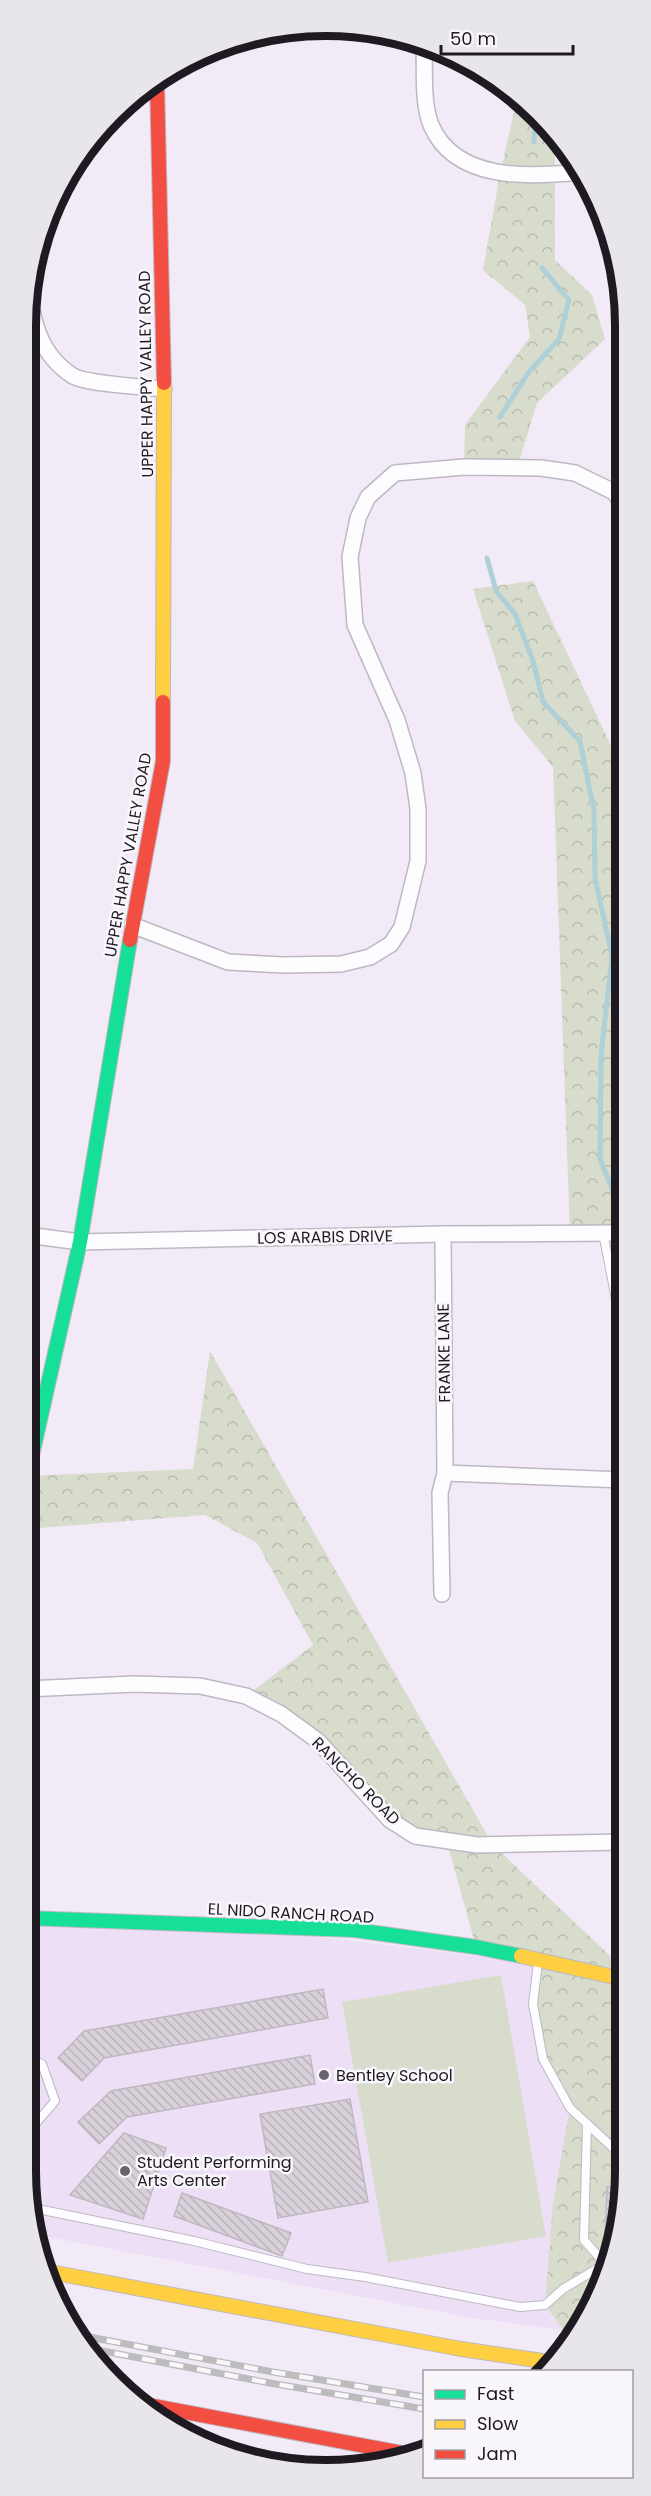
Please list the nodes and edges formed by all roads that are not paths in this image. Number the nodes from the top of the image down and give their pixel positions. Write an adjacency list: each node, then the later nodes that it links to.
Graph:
1 (424, 53): 3 (street)
2 (157, 90): 5 (main road, UPPER HAPPY VALLEY ROAD)
3 (571, 173)
4 (36, 328): 5 (street)
5 (164, 389): 7 (main road, UPPER HAPPY VALLEY ROAD)
6 (615, 487): 7 (street)
7 (132, 925): 12 (main road, UPPER HAPPY VALLEY ROAD)
8 (603, 1233): 9 (street, LOS ARABIS DRIVE); 10 (street, LOS ARABIS DRIVE); 13 (lane)
9 (615, 1233)
10 (443, 1234): 12 (street, LOS ARABIS DRIVE); 15 (street, FRANKE LANE)
11 (36, 1235): 12 (street, LOS ARABIS DRIVE)
12 (80, 1242): 14 (main road, UPPER HAPPY VALLEY ROAD)
13 (615, 1294)
14 (36, 1438)
15 (445, 1473): 16 (street); 17 (street, FRANKE LANE)
16 (615, 1480)
17 (442, 1594)
18 (36, 1689): 19 (street, RANCHO ROAD)
19 (615, 1842)
20 (36, 1918): 21 (main road, EL NIDO RANCH ROAD)
21 (538, 1960): 22 (main road, EL NIDO RANCH ROAD); 25 (lane)
22 (615, 1977)
23 (36, 2061): 24 (lane)
24 (36, 2124)
25 (587, 2124): 26 (lane); 28 (lane)
26 (615, 2150)
27 (38, 2209): 29 (lane)
28 (601, 2260)
29 (598, 2268)
30 (55, 2273): 31 (main road)
31 (543, 2361)
32 (160, 2407): 33 (main road)
33 (198, 2415): 34 (main road); 35 (main road)
34 (176, 2418)
35 (391, 2452)

